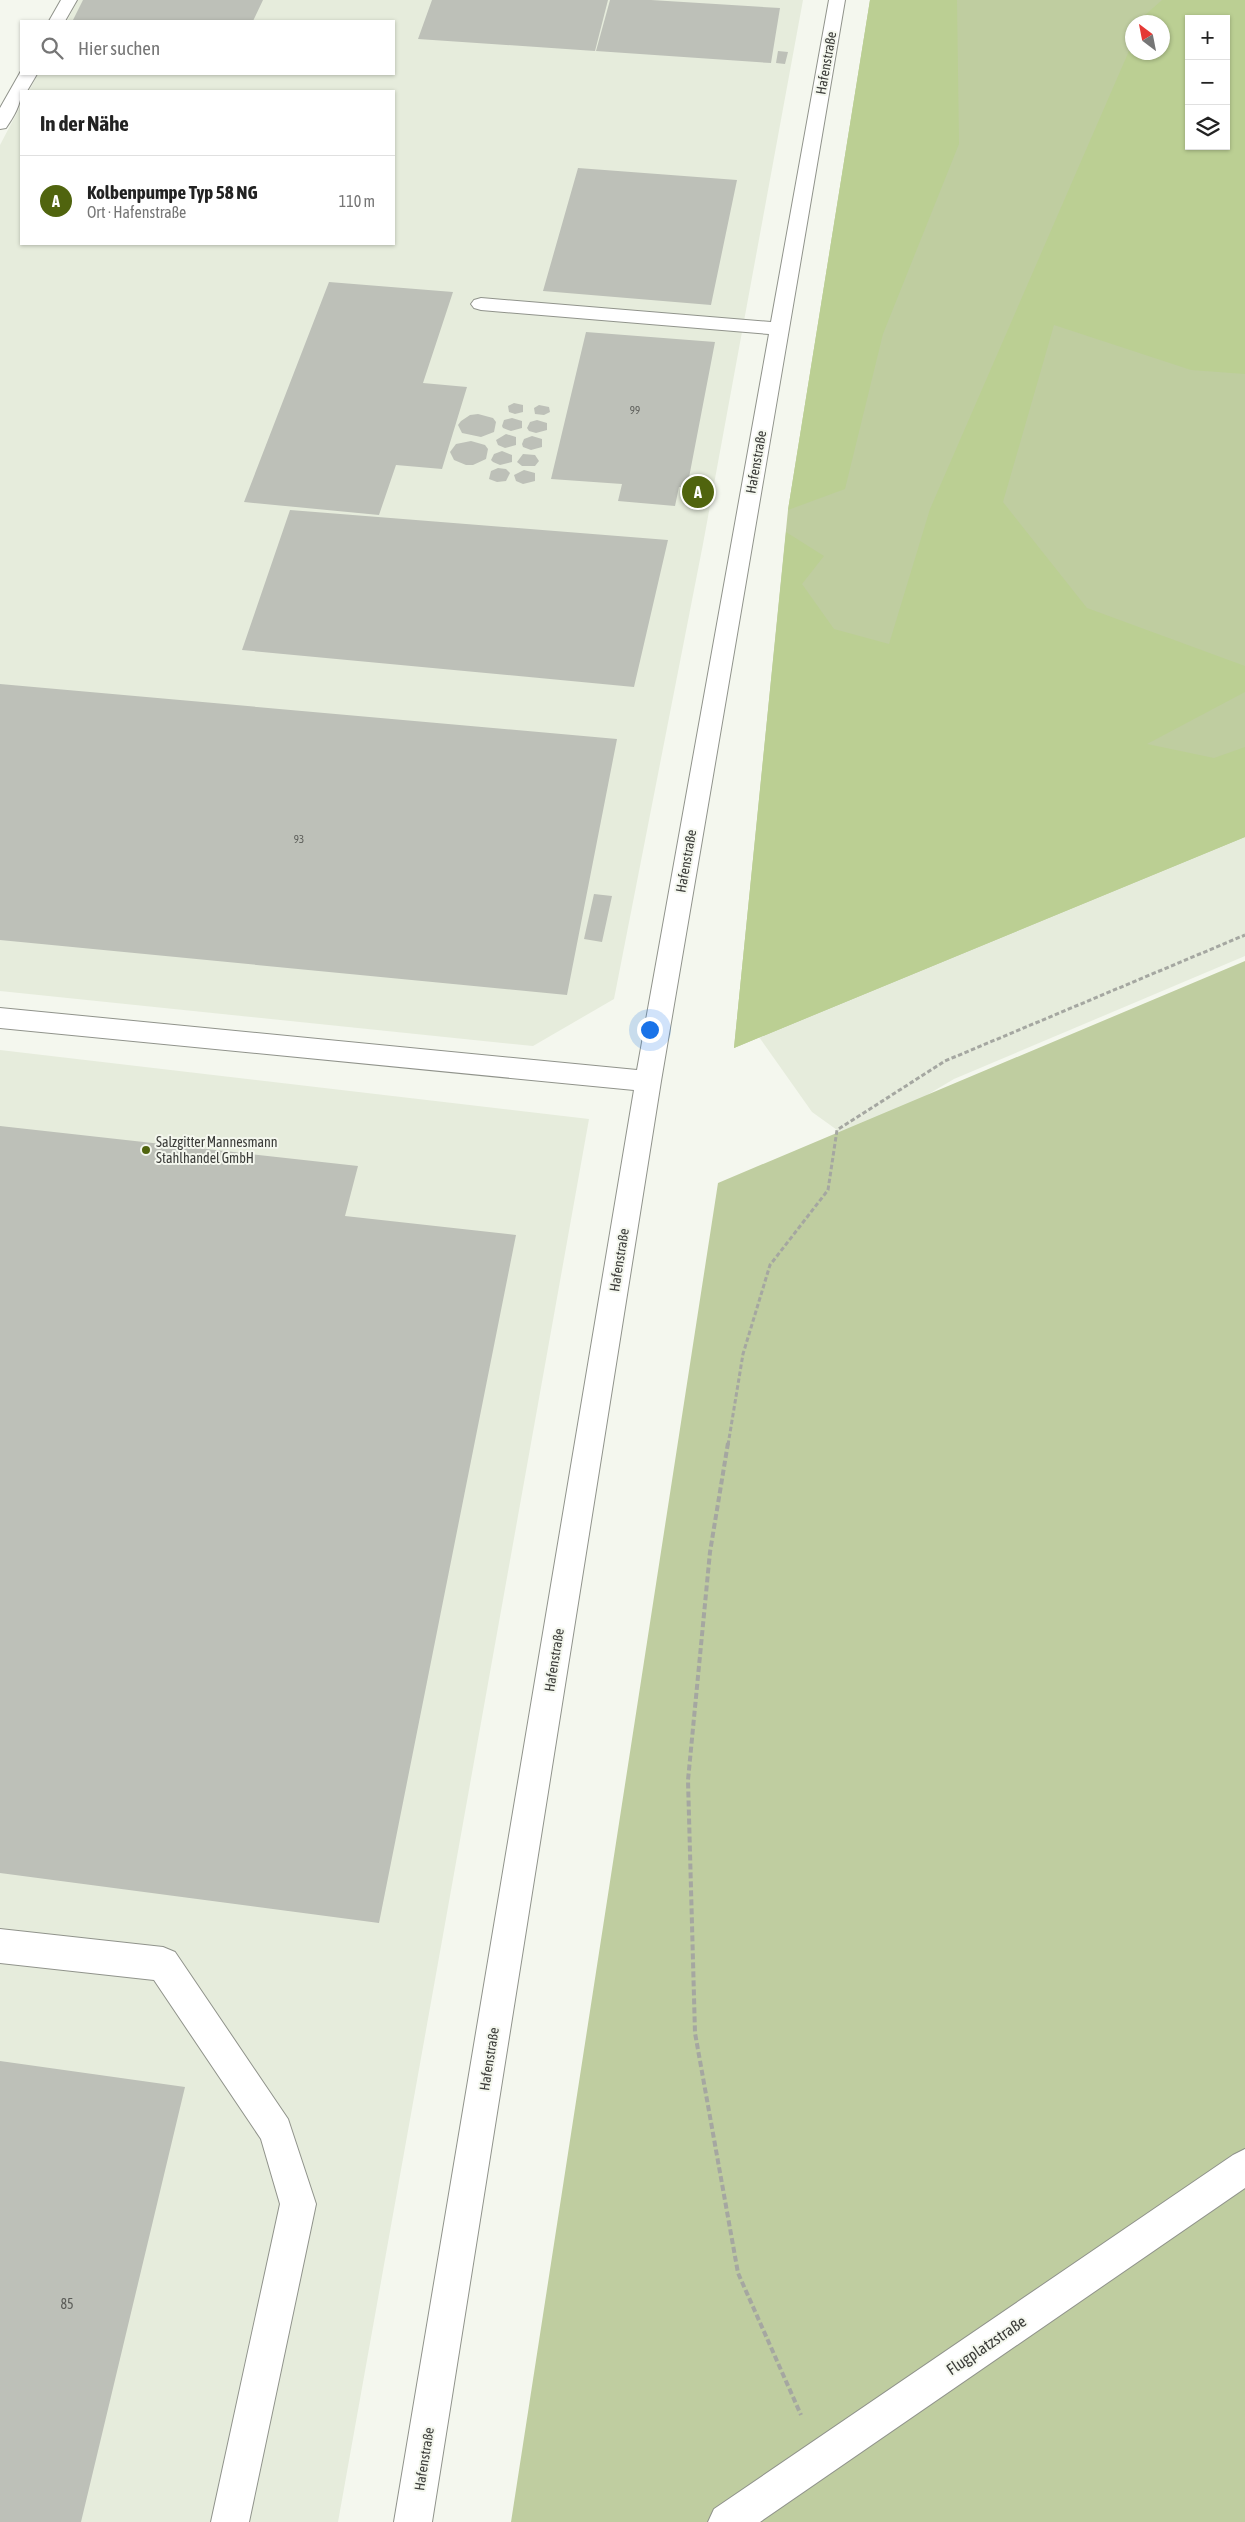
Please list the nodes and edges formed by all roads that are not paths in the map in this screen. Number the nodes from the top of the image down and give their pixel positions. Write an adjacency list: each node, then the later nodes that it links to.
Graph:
1 (69, 0): 3 (street)
2 (836, 0): 7 (street, Hafenstraße)
3 (58, 20)
4 (27, 75): 5 (street)
5 (0, 124)
6 (480, 304): 7 (street)
7 (779, 329): 9 (street, Hafenstraße)
8 (0, 1018): 9 (street)
9 (648, 1081): 13 (street, Hafenstraße)
10 (0, 1946): 12 (street)
11 (1245, 2167): 14 (street, Flugplatzstraße)
12 (230, 2522)
13 (413, 2522)
14 (727, 2522)

